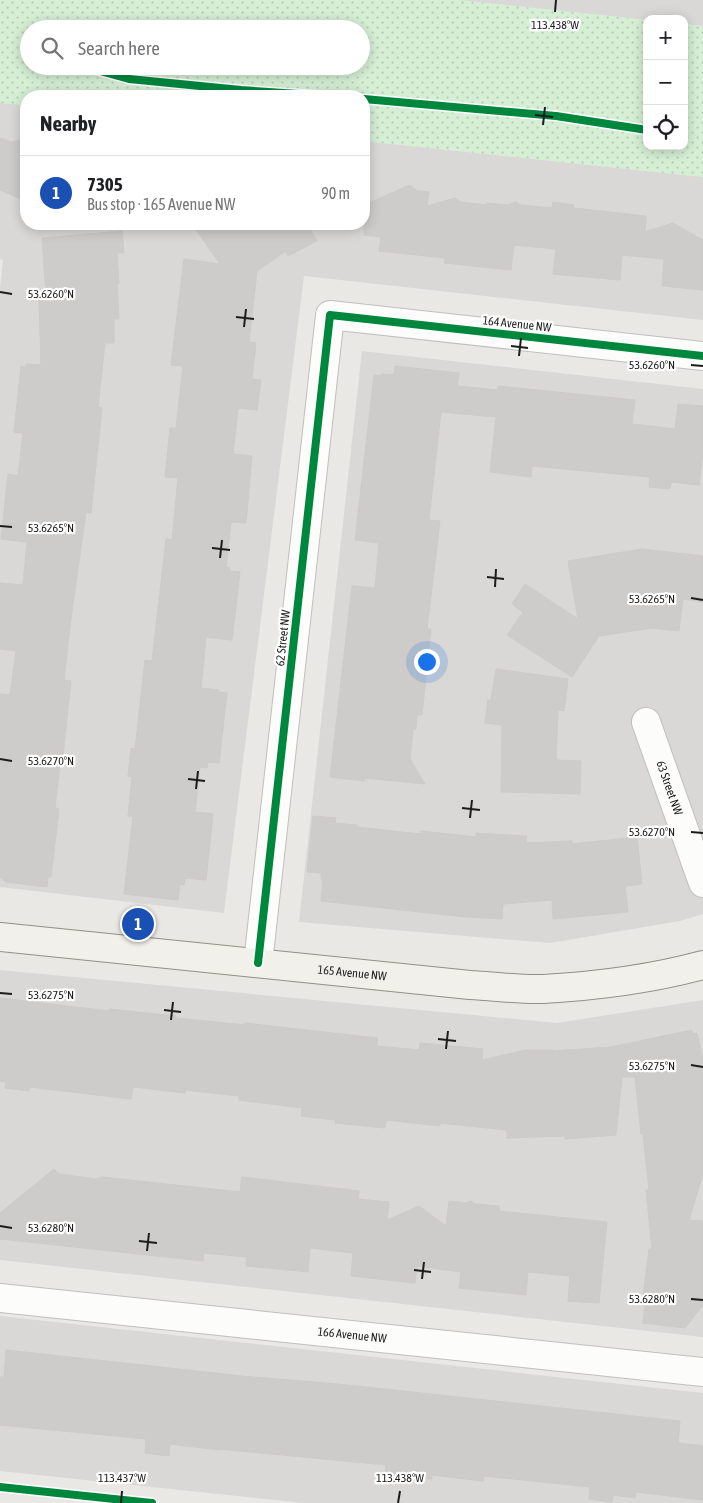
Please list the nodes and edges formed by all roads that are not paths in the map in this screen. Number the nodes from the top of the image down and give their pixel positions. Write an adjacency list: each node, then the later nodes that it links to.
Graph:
1 (330, 315): 2 (street, 164 Avenue NW); 6 (street, 62 Street NW)
2 (703, 356)
3 (646, 722): 4 (street, 63 Street NW)
4 (703, 883)
5 (0, 937): 6 (street, 165 Avenue NW)
6 (258, 963): 7 (street, 165 Avenue NW)
7 (703, 965)
8 (0, 1298): 9 (street, 166 Avenue NW)
9 (703, 1372)

